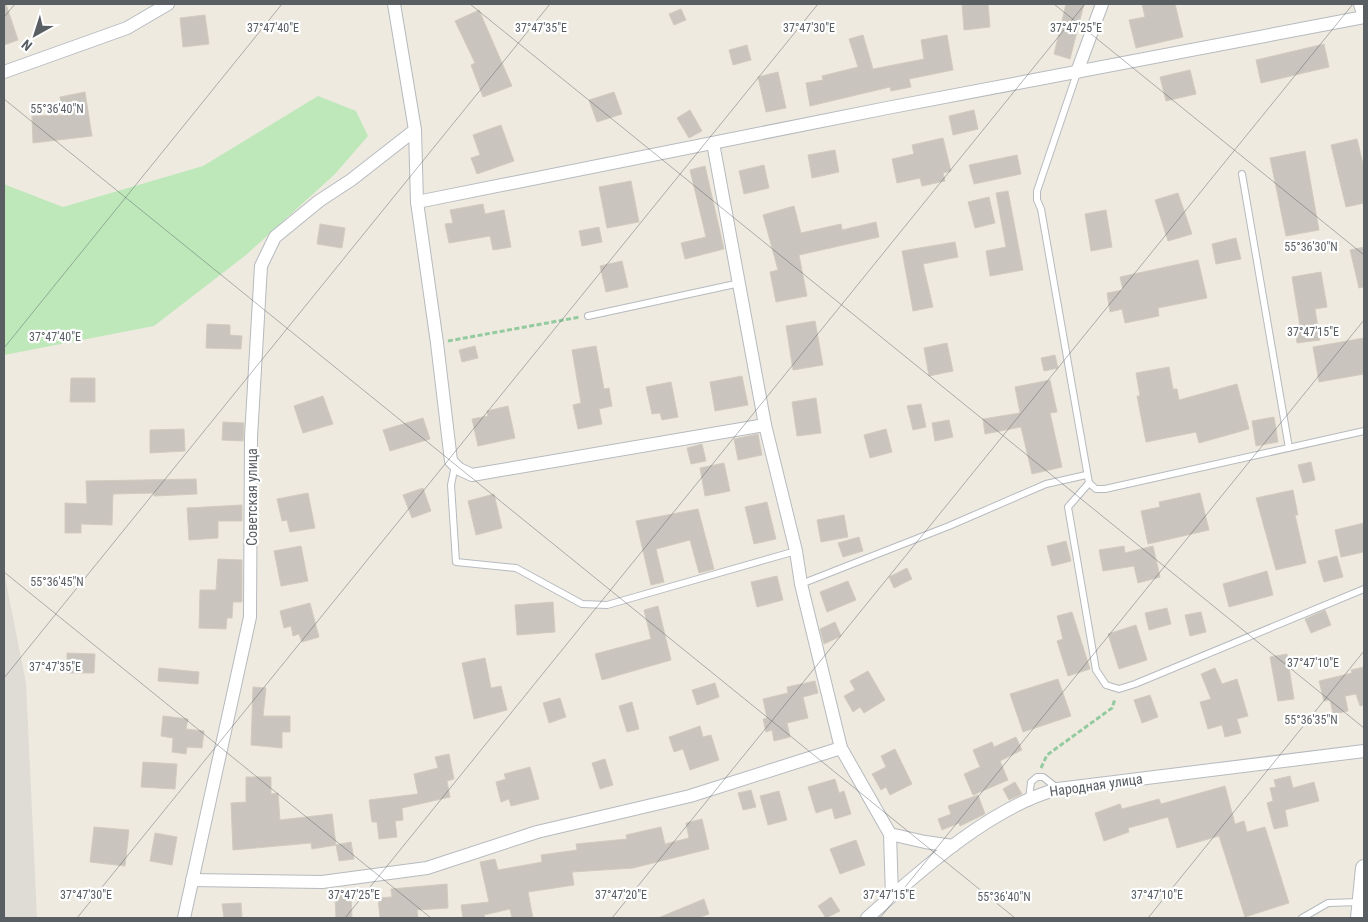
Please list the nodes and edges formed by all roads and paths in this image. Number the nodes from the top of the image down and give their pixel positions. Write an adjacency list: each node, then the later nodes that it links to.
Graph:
1 (168, 4): 7 (street)
2 (394, 4): 9 (street)
3 (1102, 4): 8 (street)
4 (1362, 4): 5 (street)
5 (1364, 10)
6 (1364, 17): 8 (street)
7 (4, 72)
8 (1077, 72): 10 (street); 20 (lane)
9 (411, 133): 12 (street); 34 (street, Советская улица)
10 (713, 143): 12 (street); 13 (street)
11 (1242, 174): 18 (lane)
12 (417, 202): 15 (street)
13 (740, 283): 14 (lane); 16 (street)
14 (588, 316): 15 (path)
15 (437, 343): 19 (street)
16 (765, 425): 19 (street); 22 (street)
17 (1364, 431): 18 (lane)
18 (1289, 448): 21 (lane)
19 (455, 465): 22 (lane)
20 (1086, 475): 21 (lane); 23 (lane)
21 (1089, 484): 25 (lane)
22 (796, 551): 23 (street)
23 (801, 584): 26 (street)
24 (1364, 589): 25 (lane)
25 (1119, 689): 28 (path)
26 (842, 748): 31 (street); 34 (street)
27 (1364, 751): 29 (street, Народная улица)
28 (1037, 777): 29 (lane); 30 (lane)
29 (1058, 789): 30 (street, Народная улица)
30 (1028, 799): 32 (street, Народная улица)
31 (890, 834): 32 (street); 35 (street)
32 (953, 846): 35 (street, Народная улица)
33 (1364, 875): 36 (street)
34 (192, 880): 37 (street, Советская улица)
35 (892, 896): 38 (street, Народная улица)
36 (1360, 910): 39 (lane)
37 (184, 918)
38 (867, 918)
39 (1302, 918)

